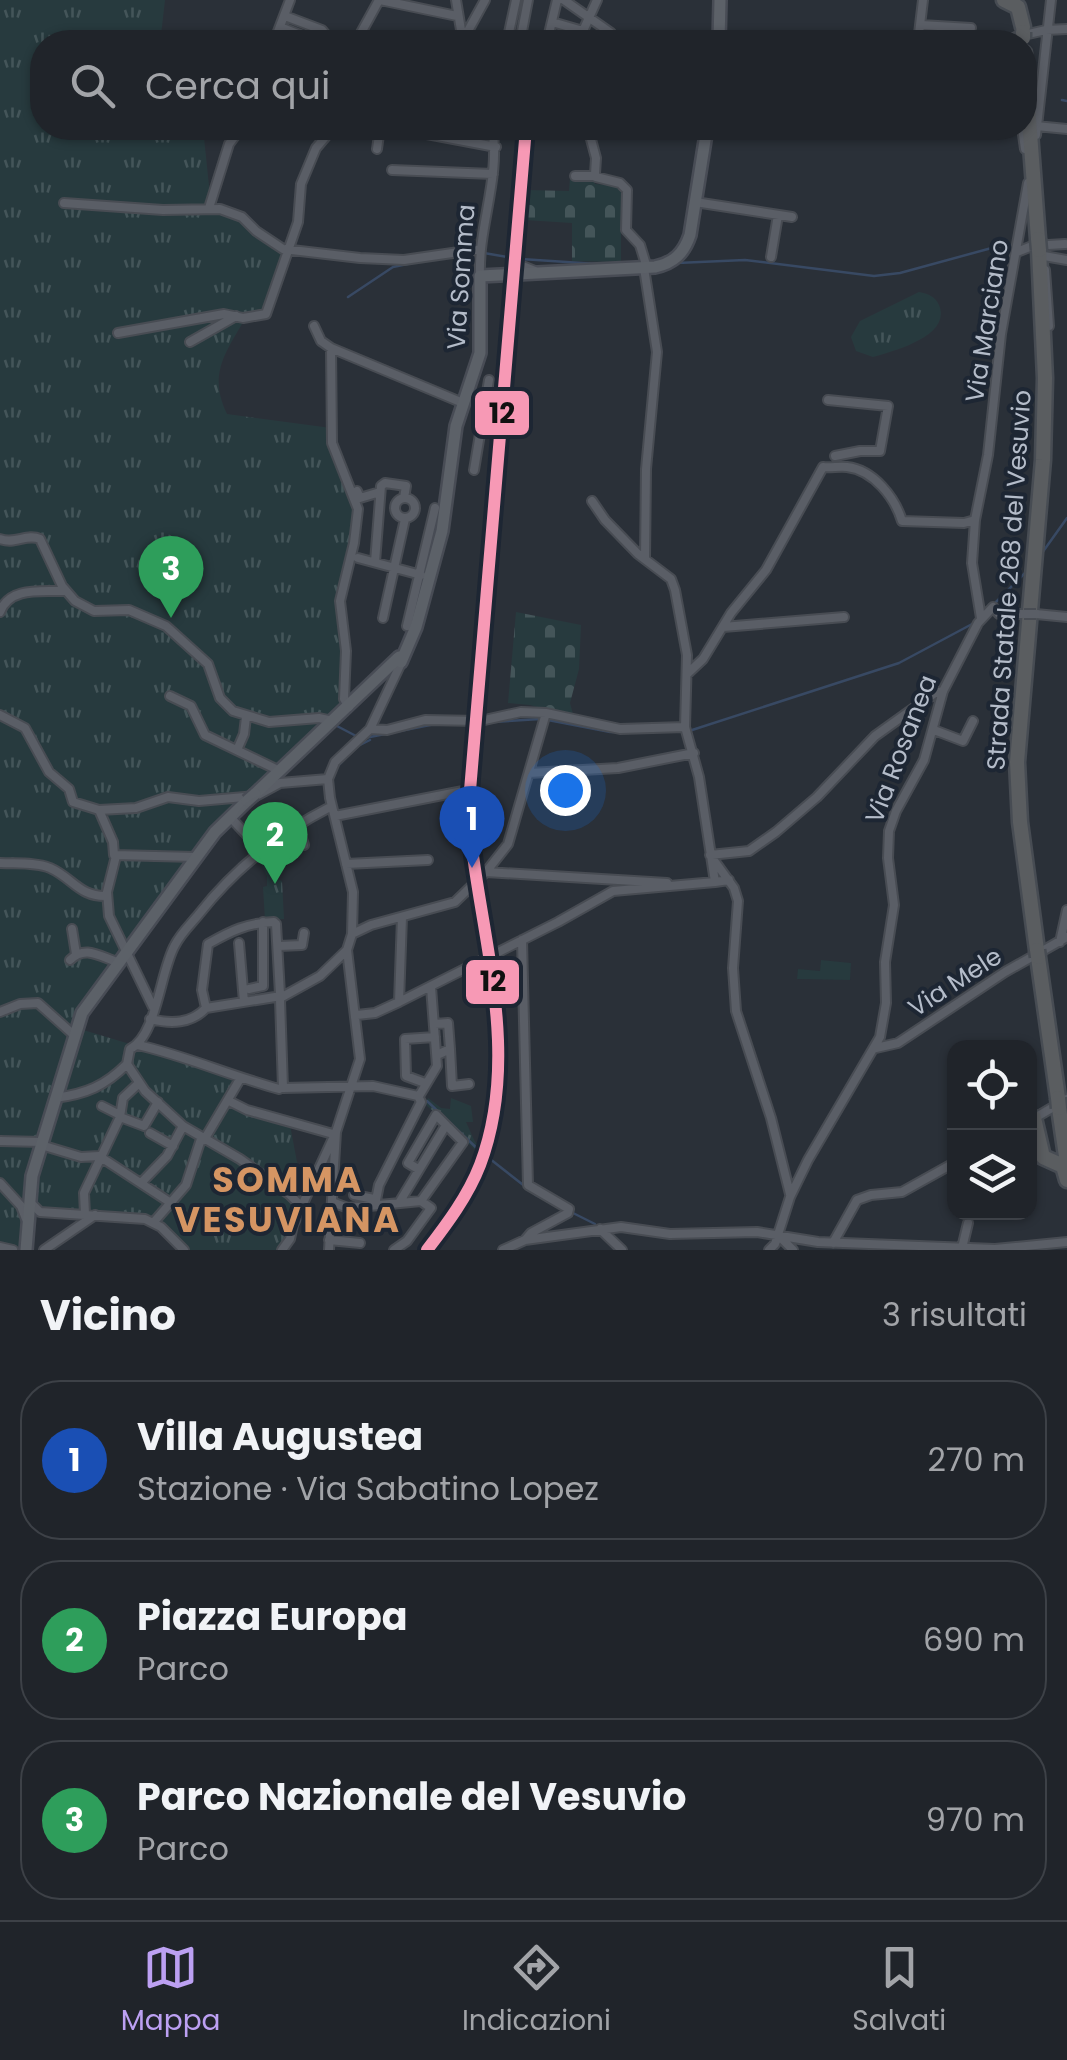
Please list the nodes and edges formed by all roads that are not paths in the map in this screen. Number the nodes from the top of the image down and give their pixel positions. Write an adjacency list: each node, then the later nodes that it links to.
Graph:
1 (290, 0): 16 (street)
2 (379, 0): 15 (street); 28 (street)
3 (430, 0): 15 (street)
4 (456, 0): 17 (street)
5 (485, 0): 30 (street)
6 (516, 0): 31 (street)
7 (528, 0): 32 (street)
8 (597, 0): 18 (street)
9 (720, 0): 37 (main road)
10 (922, 0): 20 (street)
11 (1008, 0): 39 (highway)
12 (1020, 0): 40 (highway, Strada Statale 268 del Vesuvio)
13 (1051, 0): 41 (street)
14 (563, 2): 18 (street); 19 (street); 21 (street)
15 (430, 11): 17 (street)
16 (285, 16): 22 (street); 27 (street)
17 (456, 16): 29 (street)
18 (589, 19): 35 (street); 36 (street)
19 (552, 22): 21 (street); 33 (street)
20 (921, 25): 23 (street); 38 (street)
21 (564, 26): 34 (street)
22 (280, 27): 25 (street); 26 (street)
23 (970, 28)
24 (1067, 29): 41 (street)
25 (279, 30)
26 (288, 30)
27 (322, 30)
28 (363, 30)
29 (460, 30)
30 (469, 30)
31 (510, 30)
32 (522, 30)
33 (550, 30)
34 (579, 30)
35 (584, 30)
36 (606, 30)
37 (719, 30)
38 (920, 30)
39 (1021, 30)
40 (1022, 30)
41 (1046, 30): 42 (street); 43 (street)
42 (1037, 32)
43 (1037, 116)
44 (1037, 126): 45 (street)
45 (1067, 128)
46 (232, 140): 65 (street)
47 (324, 140): 70 (street)
48 (378, 140): 58 (street)
49 (459, 140): 57 (street)
50 (495, 140): 57 (street, Via Somma)
51 (527, 140): 76 (street)
52 (591, 140): 62 (street)
53 (706, 140): 63 (main road)
54 (1023, 140): 72 (street, Via Marciano)
55 (1032, 140): 69 (highway, Strada Statale 268 del Vesuvio)
56 (1037, 140): 69 (street)
57 (496, 147): 60 (street, Via Somma)
58 (377, 149)
59 (392, 170): 60 (street)
60 (493, 174): 71 (street, Via Somma)
61 (575, 176): 62 (street)
62 (595, 176): 75 (street)
63 (695, 202): 66 (street); 75 (main road)
64 (64, 203): 65 (street)
65 (210, 208): 70 (street)
66 (778, 214): 67 (street); 73 (street)
67 (792, 217)
68 (1065, 244): 69 (street)
69 (1043, 248): 72 (street); 74 (street); 83 (street); 198 (highway, Strada Statale 268 del Vesuvio)
70 (287, 249): 71 (street); 78 (street)
71 (480, 250): 77 (street, Via Somma)
72 (1017, 252): 101 (street, Via Marciano)
73 (771, 257)
74 (1067, 260)
75 (644, 266): 76 (main road); 107 (street)
76 (543, 274): 77 (main road)
77 (480, 276): 86 (main road, Via Somma)
78 (236, 316): 80 (street); 81 (street)
79 (314, 326): 82 (street)
80 (118, 332)
81 (190, 342)
82 (331, 348): 86 (street); 123 (street)
83 (1050, 363)
84 (490, 380): 88 (street)
85 (828, 400): 89 (street)
86 (463, 403): 87 (main road, Via Somma)
87 (457, 423): 88 (street); 96 (main road, Via Somma)
88 (482, 426): 90 (street)
89 (836, 467): 101 (street); 118 (street)
90 (474, 470)
91 (357, 491): 92 (street)
92 (380, 492): 93 (street); 98 (street)
93 (404, 498): 95 (street); 97 (street)
94 (592, 501): 107 (street)
95 (394, 508): 98 (street); 99 (street)
96 (440, 508): 97 (street); 110 (main road, Via Somma); 110 (street)
97 (414, 509): 99 (street)
98 (380, 510): 102 (street)
99 (405, 518): 109 (street)
100 (364, 520): 102 (street)
101 (974, 520): 116 (street, Via Marciano)
102 (378, 522): 105 (street)
103 (0, 539): 111 (street)
104 (361, 544): 105 (street)
105 (374, 547): 108 (street)
106 (358, 558): 108 (street)
107 (645, 558): 120 (street)
108 (374, 562): 109 (street)
109 (392, 568): 110 (street); 115 (street)
110 (424, 576): 117 (street); 119 (main road, Via Somma)
111 (65, 591): 112 (street); 126 (street)
112 (0, 612)
113 (844, 616): 118 (street)
114 (1067, 617): 116 (street, bridge)
115 (383, 618)
116 (981, 618): 121 (street, Via Rosanea)
117 (407, 626)
118 (723, 628): 120 (street)
119 (399, 661): 123 (main road); 130 (street)
120 (687, 674): 129 (street)
121 (943, 691): 131 (street, Via Rosanea); 145 (street)
122 (170, 696): 132 (street)
123 (348, 707): 127 (main road)
124 (546, 713): 129 (street); 130 (street); 135 (street)
125 (0, 715): 138 (street)
126 (246, 717): 127 (street); 132 (street)
127 (334, 721): 134 (main road)
128 (973, 721): 131 (street)
129 (685, 727): 133 (street)
130 (370, 728): 136 (street)
131 (934, 730): 182 (street, Via Rosanea)
132 (237, 750): 134 (street)
133 (694, 753): 135 (street); 145 (street)
134 (280, 771): 140 (main road)
135 (529, 773): 150 (street)
136 (328, 779): 138 (street); 139 (street)
137 (463, 792): 139 (street)
138 (99, 810): 144 (street)
139 (333, 812): 141 (street); 149 (street)
140 (230, 817): 143 (street); 146 (main road)
141 (297, 824): 142 (street); 143 (street)
142 (304, 845)
143 (262, 850): 173 (street)
144 (116, 856): 146 (street); 154 (street)
145 (710, 856): 151 (street); 152 (street)
146 (196, 857): 167 (main road)
147 (428, 860): 149 (street)
148 (0, 864): 154 (street)
149 (346, 864): 161 (street)
150 (486, 872): 153 (street); 156 (street)
151 (726, 878): 152 (street); 213 (street)
152 (711, 880): 153 (street)
153 (686, 885): 162 (street)
154 (107, 896): 167 (street)
155 (1067, 910): 163 (street)
156 (402, 917): 161 (street); 172 (street)
157 (262, 922): 158 (street); 169 (street); 174 (street)
158 (276, 924): 165 (street); 170 (street)
159 (72, 929): 167 (street)
160 (304, 933): 165 (street)
161 (352, 934): 166 (street)
162 (522, 940): 168 (street); 230 (street)
163 (1060, 941): 182 (street, Via Mele)
164 (239, 943): 171 (street)
165 (279, 946): 170 (street)
166 (347, 950): 170 (street); 176 (street)
167 (121, 957): 173 (street); 179 (main road)
168 (431, 987): 172 (street); 178 (street)
169 (249, 989)
170 (279, 997): 171 (street); 190 (street)
171 (244, 1002): 174 (street)
172 (399, 1002): 176 (street)
173 (154, 1007): 177 (street)
174 (206, 1008): 177 (street)
175 (0, 1012): 179 (street)
176 (357, 1015): 191 (street)
177 (150, 1019): 181 (street)
178 (435, 1024): 180 (street); 183 (street)
179 (76, 1032): 193 (main road)
180 (435, 1038): 184 (street); 188 (street)
181 (138, 1045): 185 (street); 186 (street)
182 (876, 1048): 213 (street, Via Rosanea)
183 (450, 1049): 184 (street); 189 (street)
184 (436, 1055): 188 (street)
185 (127, 1064): 187 (street); 193 (street)
186 (239, 1080): 190 (street); 194 (street)
187 (139, 1083): 195 (street); 197 (street)
188 (424, 1084): 192 (street)
189 (469, 1084)
190 (281, 1088): 191 (street)
191 (352, 1088): 192 (street); 201 (street)
192 (419, 1097): 217 (street)
193 (55, 1098): 204 (main road)
194 (229, 1101): 201 (street); 202 (street)
195 (158, 1102): 197 (street); 199 (street)
196 (102, 1106): 197 (street)
197 (120, 1116): 206 (street)
198 (1050, 1118): 207 (highway); 207 (highway)
199 (183, 1126): 202 (street); 205 (street)
200 (150, 1133): 205 (street)
201 (334, 1133): 216 (street); 220 (street)
202 (203, 1140): 215 (street); 220 (street)
203 (0, 1141): 204 (street)
204 (41, 1144): 206 (street); 219 (main road)
205 (173, 1146): 211 (street)
206 (100, 1157): 211 (street); 221 (street)
207 (1061, 1162): 209 (highway)
208 (947, 1167): 225 (street)
209 (1067, 1180)
210 (0, 1183): 219 (street)
211 (141, 1183): 215 (street)
212 (354, 1195): 217 (street)
213 (790, 1197): 228 (street, Via Rosanea)
214 (421, 1201): 218 (street); 218 (street); 233 (street)
215 (170, 1202): 222 (street)
216 (332, 1202): 217 (street); 229 (street)
217 (374, 1202): 218 (street)
218 (399, 1203)
219 (26, 1206): 221 (street); 236 (main road)
220 (302, 1208): 239 (street)
221 (90, 1215): 222 (street); 237 (street)
222 (153, 1223): 238 (street)
223 (968, 1223): 234 (street)
224 (600, 1230): 228 (street); 230 (street); 241 (street)
225 (838, 1240): 228 (street); 232 (street)
226 (360, 1242): 229 (street)
227 (1067, 1242): 243 (street)
228 (777, 1244): 242 (street)
229 (329, 1245)
230 (525, 1245): 240 (street)
231 (0, 1247): 235 (street)
232 (909, 1247): 234 (street)
233 (396, 1248)
234 (962, 1248): 243 (street)
235 (13, 1250)
236 (26, 1250)
237 (44, 1250)
238 (184, 1250)
239 (282, 1250)
240 (503, 1250)
241 (622, 1250)
242 (794, 1250)
243 (1006, 1250)

